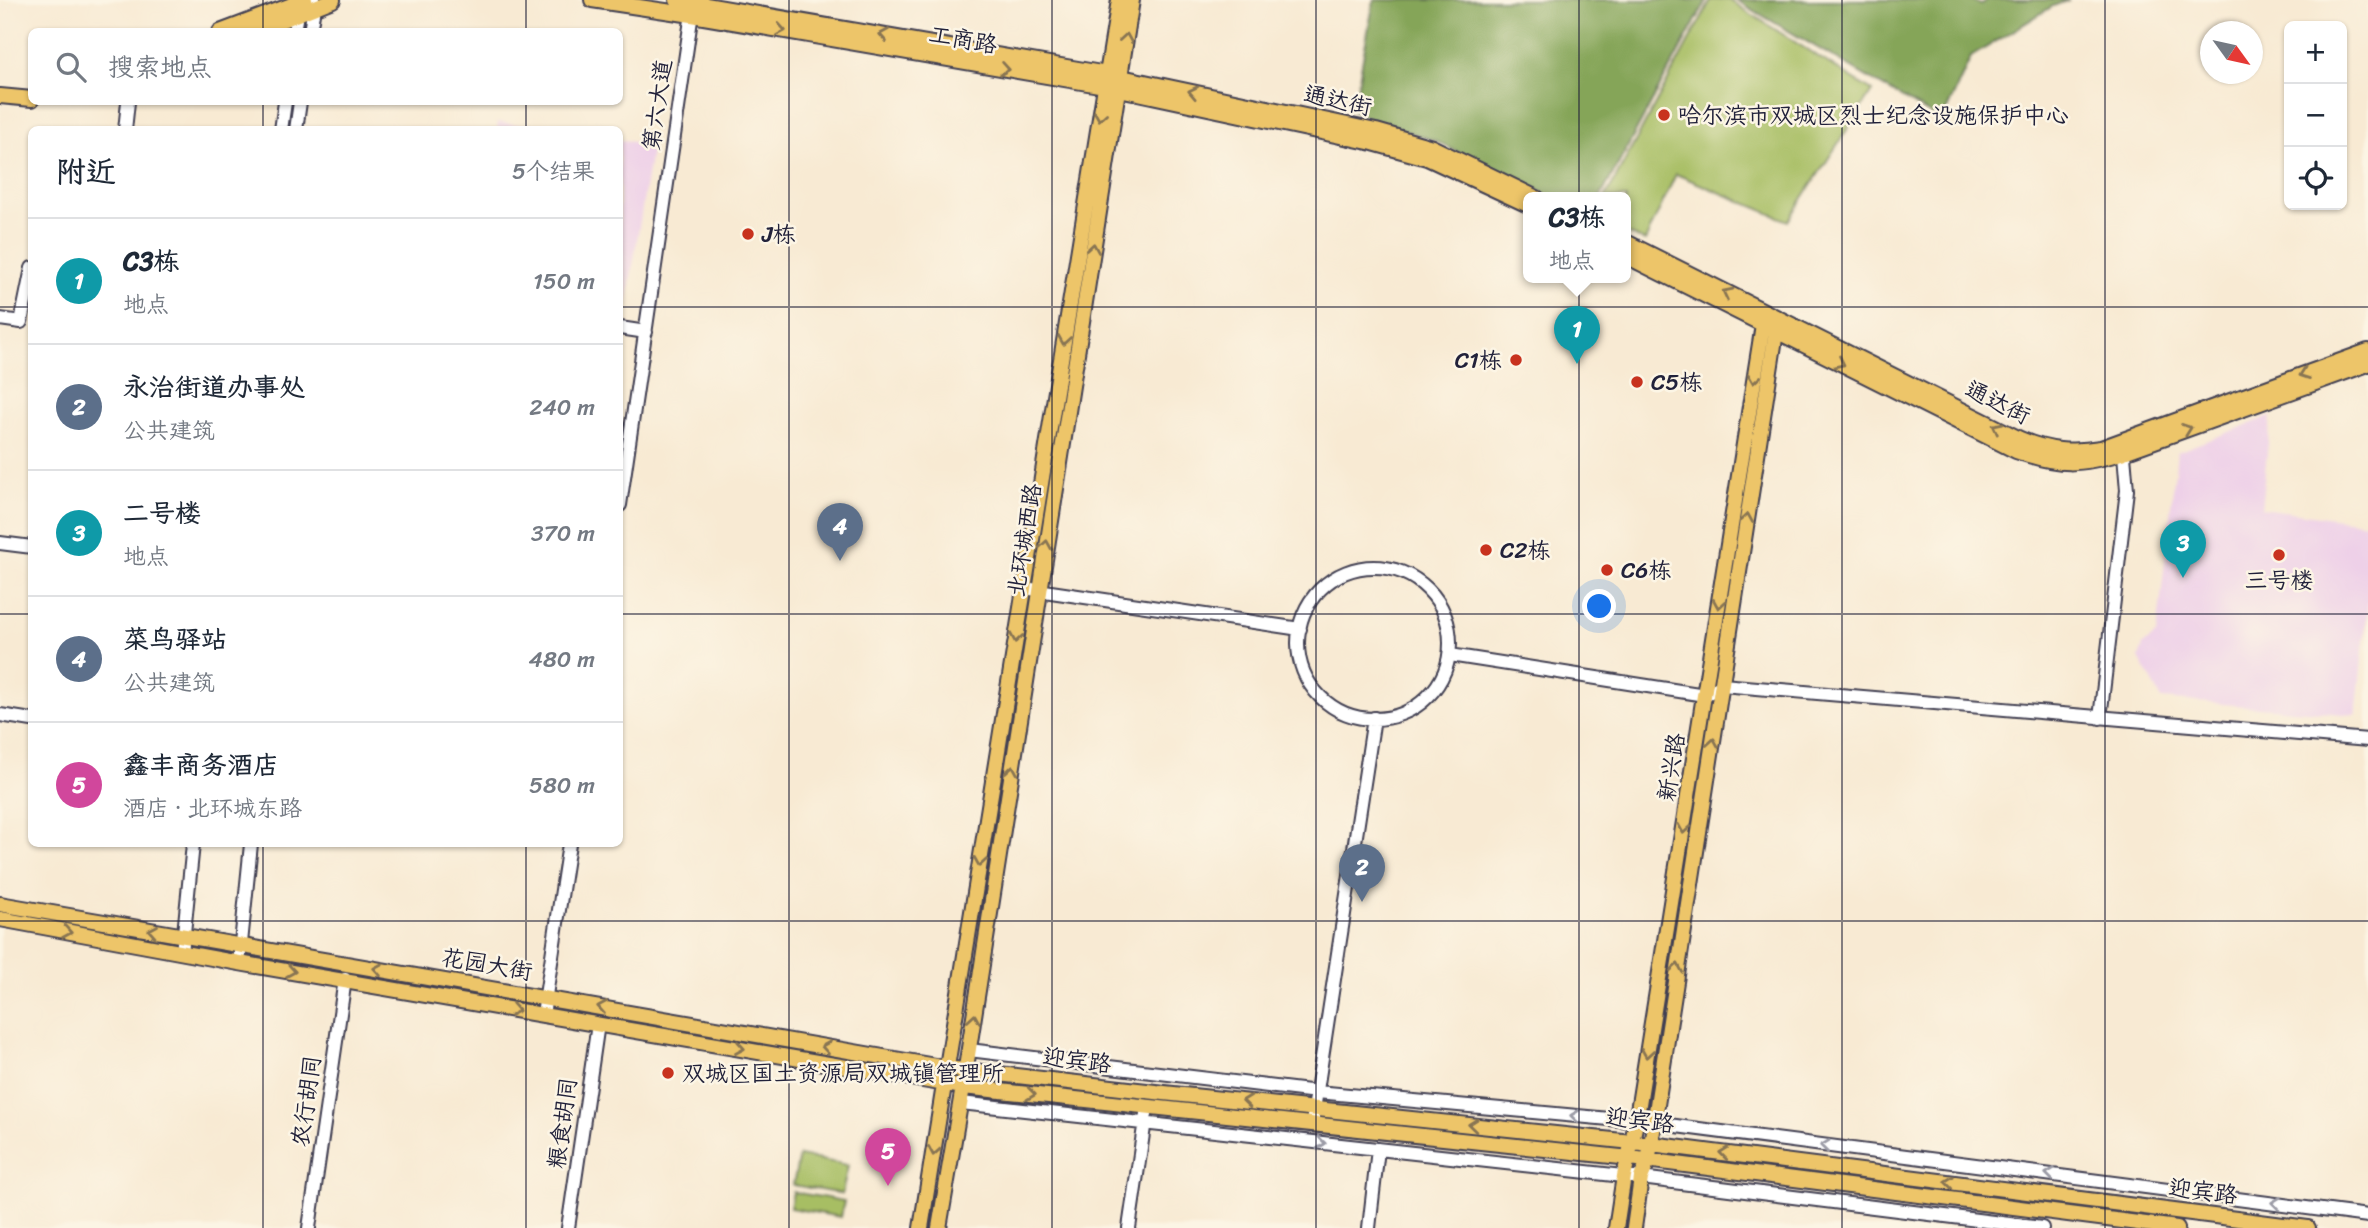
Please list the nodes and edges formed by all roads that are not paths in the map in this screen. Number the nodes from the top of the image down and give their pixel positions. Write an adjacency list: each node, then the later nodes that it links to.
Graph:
1 (333, 0): 6 (main road)
2 (677, 0): 7 (main road, 工商路)
3 (1119, 0): 12 (main road, 北环城西路)
4 (1132, 0): 12 (main road, 北环城西路, one-way to 4)
5 (600, 1): 7 (main road, 工商路)
6 (304, 5): 8 (main road); 9 (main road); 10 (street); 11 (street)
7 (693, 9): 12 (main road, 工商路); 31 (street, 第六大道)
8 (232, 28)
9 (259, 28)
10 (295, 28)
11 (309, 28)
12 (1113, 82): 23 (main road, 通达街, one-way to 12); 24 (main road, 通达街); 38 (main road, 北环城西路)
13 (0, 87): 14 (main road)
14 (28, 90)
15 (0, 96): 16 (main road)
16 (28, 99)
17 (128, 105): 20 (street)
18 (285, 105): 21 (street)
19 (300, 105): 22 (street)
20 (125, 126)
21 (282, 126)
22 (297, 126)
23 (1525, 192)
24 (1523, 203)
25 (1631, 245): 29 (main road, 通达街, one-way to 25)
26 (1631, 258): 29 (main road, 通达街)
27 (28, 288): 28 (street)
28 (0, 318)
29 (1770, 322): 34 (main road, 通达街); 41 (main road, 新兴路)
30 (623, 328): 31 (street)
31 (646, 332): 35 (street, 第六大道)
32 (2368, 351): 34 (main road, 通达街, one-way to 34)
33 (2368, 364): 34 (main road, 通达街, one-way to 33)
34 (2123, 447): 44 (street)
35 (623, 485)
36 (0, 543): 37 (street)
37 (28, 546)
38 (1032, 589): 39 (street); 60 (main road, 北环城西路, one-way to 38); 61 (main road, 北环城西路, one-way to 61)
39 (1300, 629): 40 (street); 43 (street)
40 (1450, 655): 41 (street); 43 (street)
41 (1714, 690): 44 (street); 70 (main road, 新兴路, one-way to 70); 71 (main road, 新兴路, one-way to 41)
42 (0, 715): 45 (street)
43 (1374, 718): 65 (street)
44 (2100, 718): 46 (street)
45 (28, 719)
46 (2368, 740)
47 (193, 847): 52 (street)
48 (251, 847): 53 (street)
49 (569, 847): 57 (street)
50 (0, 904): 52 (main road, 花园大街, one-way to 50)
51 (0, 919): 54 (main road, 花园大街, one-way to 54)
52 (184, 936): 53 (main road, 花园大街); 54 (street)
53 (241, 946): 55 (street); 57 (main road, 花园大街, one-way to 53)
54 (181, 953): 55 (main road, 花园大街)
55 (239, 963): 56 (main road, 花园大街, one-way to 56)
56 (345, 979): 58 (main road, 花园大街, one-way to 58); 82 (street, 农行胡同)
57 (546, 997): 58 (street); 61 (main road, 花园大街, one-way to 57)
58 (543, 1015): 59 (main road, 花园大街)
59 (598, 1024): 63 (main road, 花园大街, one-way to 63); 83 (street, 粮食胡同)
60 (969, 1051): 62 (main road, 北环城西路); 65 (street)
61 (947, 1068): 62 (main road, 花园大街); 63 (main road, 北环城西路)
62 (966, 1070): 64 (main road, 北环城西路); 68 (main road, 迎宾路, one-way to 62)
63 (945, 1084): 64 (main road, 花园大街); 84 (main road, 北环城西路, one-way to 84)
64 (963, 1087): 66 (main road, 北环城西路); 67 (main road, 迎宾路, one-way to 67)
65 (1317, 1092): 68 (street); 70 (street, one-way to 65)
66 (961, 1103): 72 (street); 85 (main road, 北环城西路)
67 (1147, 1107): 69 (main road, 迎宾路); 72 (street)
68 (1314, 1108): 69 (street); 74 (main road, 迎宾路, one-way to 68)
69 (1312, 1123): 73 (main road, 迎宾路)
70 (1636, 1123): 71 (street); 74 (main road, 新兴路)
71 (1653, 1123): 75 (main road, 新兴路); 81 (street, one-way to 71)
72 (1144, 1124): 76 (street, one-way to 76); 86 (street)
73 (1372, 1130): 76 (street); 77 (main road, 迎宾路)
74 (1633, 1142): 75 (main road, 迎宾路); 77 (main road, 新兴路)
75 (1651, 1144): 78 (main road, 新兴路); 92 (main road, 迎宾路, one-way to 75)
76 (1374, 1149): 79 (street); 87 (street)
77 (1630, 1158): 78 (main road, 迎宾路); 79 (main road, 新兴路)
78 (1648, 1161): 80 (main road, 新兴路); 91 (main road, 迎宾路)
79 (1624, 1176): 80 (street); 88 (main road, 新兴路)
80 (1641, 1178): 89 (main road, 新兴路); 90 (street)
81 (2368, 1216)
82 (309, 1228)
83 (568, 1228)
84 (921, 1228)
85 (939, 1228)
86 (1129, 1228)
87 (1369, 1228)
88 (1616, 1228)
89 (1634, 1228)
90 (2042, 1228)
91 (2177, 1228)
92 (2308, 1228)

